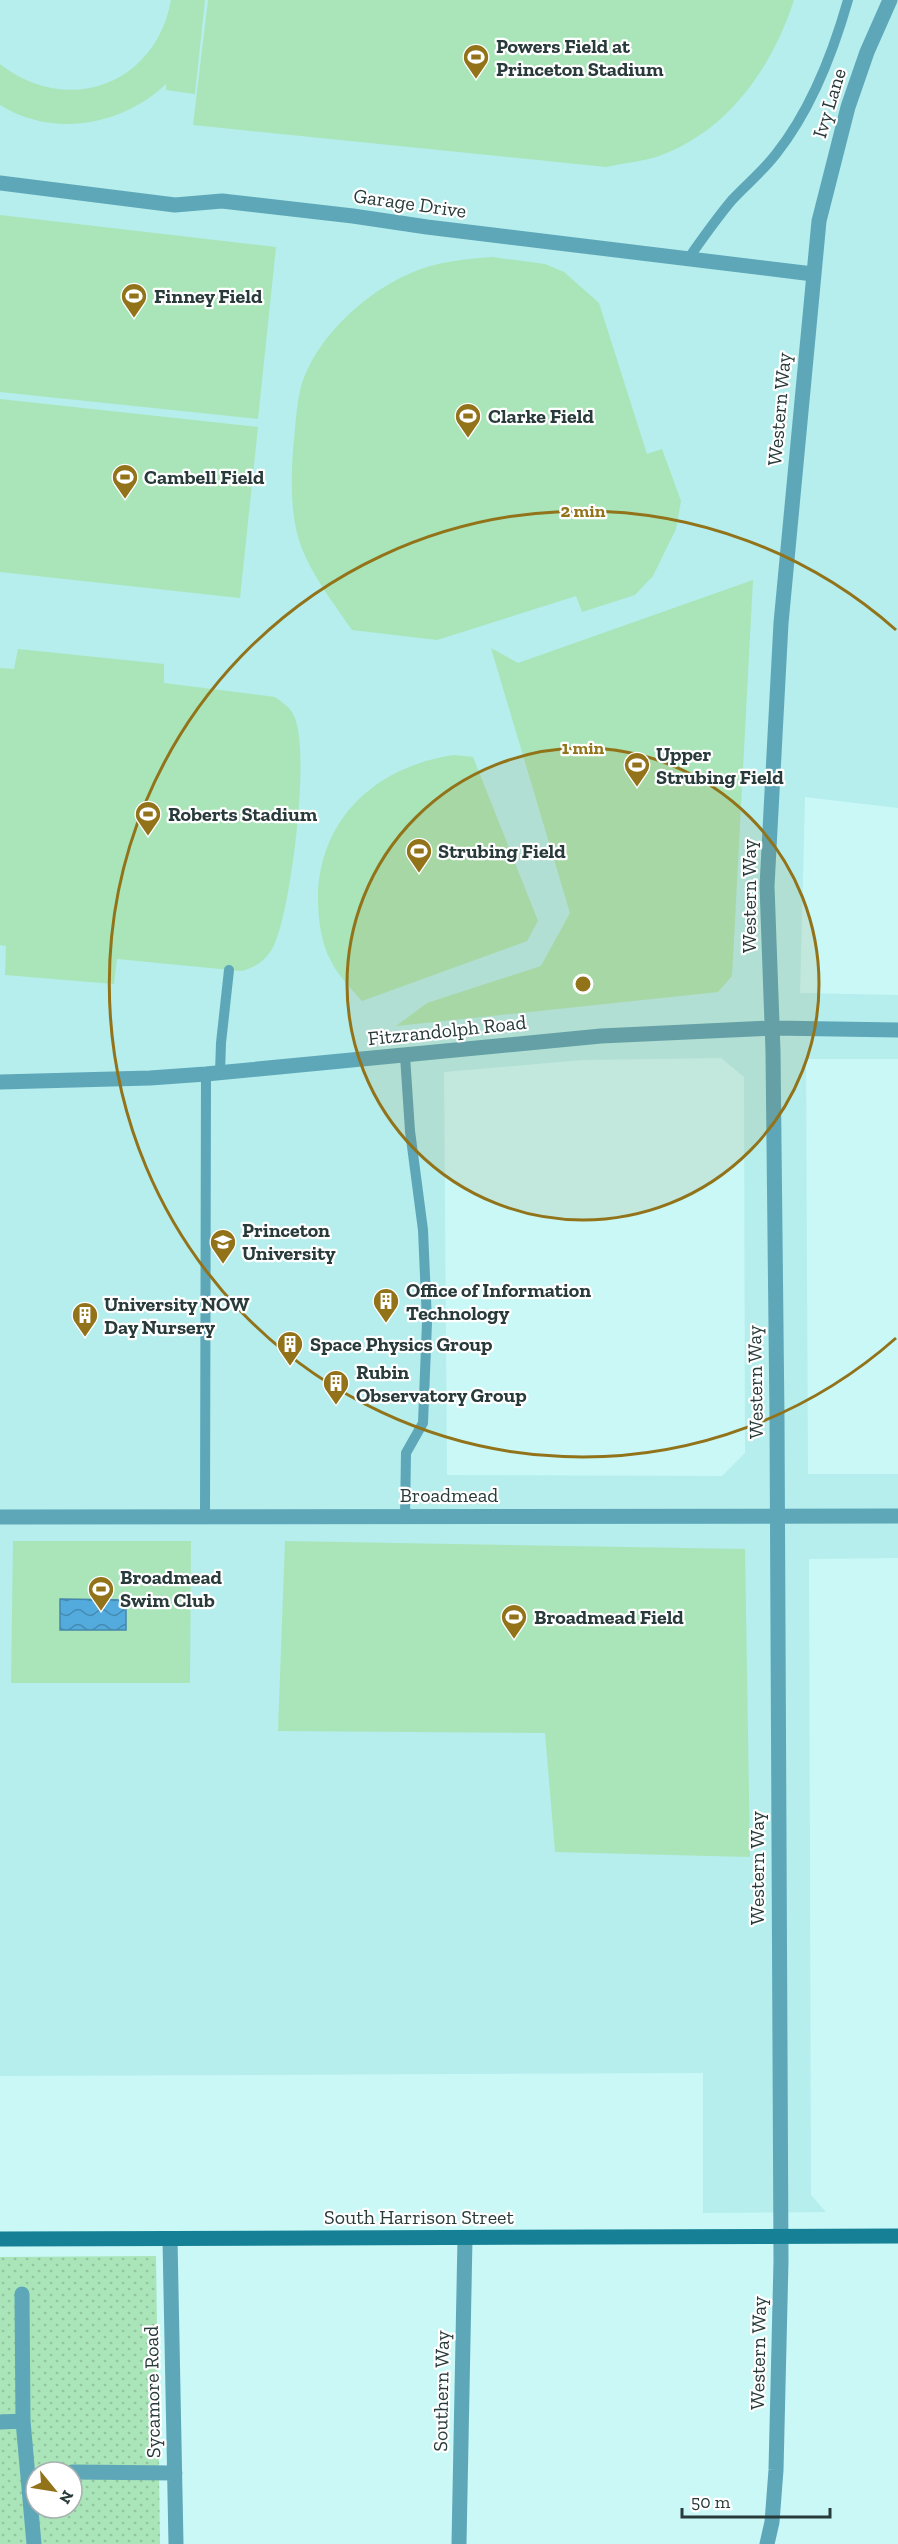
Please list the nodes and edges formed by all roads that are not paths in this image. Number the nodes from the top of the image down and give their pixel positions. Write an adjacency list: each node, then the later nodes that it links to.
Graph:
1 (848, 0): 5 (lane)
2 (890, 0): 4 (street, Ivy Lane)
3 (0, 183): 5 (street, Garage Drive)
4 (819, 221): 6 (street, Western Way)
5 (688, 259): 6 (street, Garage Drive)
6 (813, 274): 8 (street, Western Way)
7 (229, 970): 11 (lane)
8 (772, 1028): 9 (street, Fitzrandolph Road); 10 (street, Fitzrandolph Road); 15 (street, Western Way)
9 (898, 1029)
10 (405, 1056): 11 (street, Fitzrandolph Road); 14 (lane)
11 (213, 1073): 12 (street, Fitzrandolph Road); 17 (lane)
12 (0, 1082)
13 (0, 1516): 17 (street, Broadmead)
14 (405, 1516): 15 (street, Broadmead); 17 (street, Broadmead)
15 (777, 1516): 16 (street, Broadmead); 19 (street, Western Way)
16 (898, 1516)
17 (204, 1517)
18 (898, 2236): 19 (street, South Harrison Street)
19 (780, 2237): 20 (street, South Harrison Street); 33 (street, Western Way)
20 (465, 2238): 21 (street, South Harrison Street); 32 (street, Southern Way)
21 (170, 2239): 22 (street, South Harrison Street); 28 (street, Sycamore Road)
22 (0, 2240)
23 (22, 2294): 24 (street)
24 (23, 2421): 25 (street); 26 (street)
25 (0, 2422)
26 (30, 2460)
27 (84, 2472): 28 (street)
28 (175, 2472): 31 (street, Sycamore Road)
29 (33, 2520): 30 (street)
30 (34, 2544)
31 (176, 2544)
32 (459, 2544)
33 (767, 2544)

